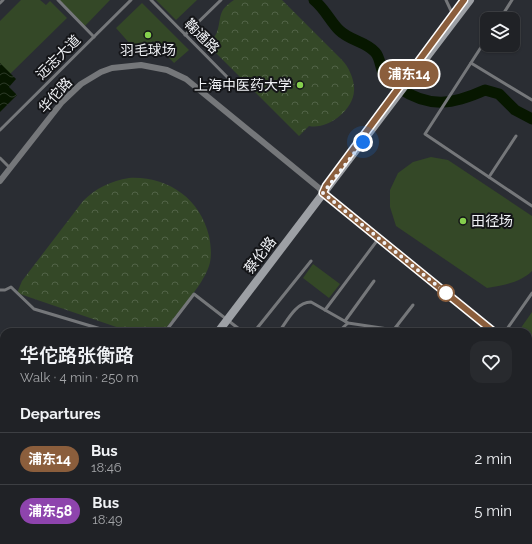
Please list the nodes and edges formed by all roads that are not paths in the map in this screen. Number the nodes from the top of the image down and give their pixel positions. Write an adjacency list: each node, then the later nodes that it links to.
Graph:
1 (3, 0): 10 (lane)
2 (58, 0): 14 (lane)
3 (131, 0): 14 (lane, 远志大道)
4 (151, 0): 13 (lane, 鞠通路)
5 (221, 0): 13 (lane)
6 (446, 0): 12 (lane)
7 (464, 0): 12 (street, 蔡伦路)
8 (470, 0): 17 (street, 蔡伦路)
9 (512, 0): 11 (lane)
10 (0, 3)
11 (504, 12)
12 (453, 14): 17 (street, 蔡伦路)
13 (185, 34): 18 (lane, 鞠通路)
14 (94, 37): 20 (lane, 远志大道)
15 (480, 49): 16 (lane)
16 (471, 63): 19 (lane); 24 (lane)
17 (407, 80): 27 (street, 蔡伦路)
18 (238, 88)
19 (532, 100)
20 (0, 130)
21 (516, 136): 24 (lane)
22 (0, 158): 23 (lane)
23 (10, 168): 25 (street, 华佗路); 27 (street, 华佗路)
24 (489, 177): 28 (lane)
25 (0, 181)
26 (0, 187): 27 (street, 华佗路)
27 (323, 193): 29 (street, 华佗路); 36 (street, 蔡伦路)
28 (532, 206)
29 (379, 238): 35 (lane); 47 (street, 华佗路)
30 (311, 261): 42 (lane)
31 (374, 281): 37 (lane)
32 (0, 290): 38 (lane)
33 (532, 293): 48 (lane)
34 (413, 305): 46 (lane)
35 (326, 310): 37 (lane); 43 (lane)
36 (228, 319): 39 (lane); 40 (street, 蔡伦路); 41 (lane)
37 (346, 322): 44 (lane); 45 (lane)
38 (98, 328)
39 (168, 328)
40 (221, 328)
41 (238, 328)
42 (257, 328)
43 (282, 328)
44 (341, 328)
45 (382, 328)
46 (396, 328)
47 (489, 328)
48 (508, 328)

